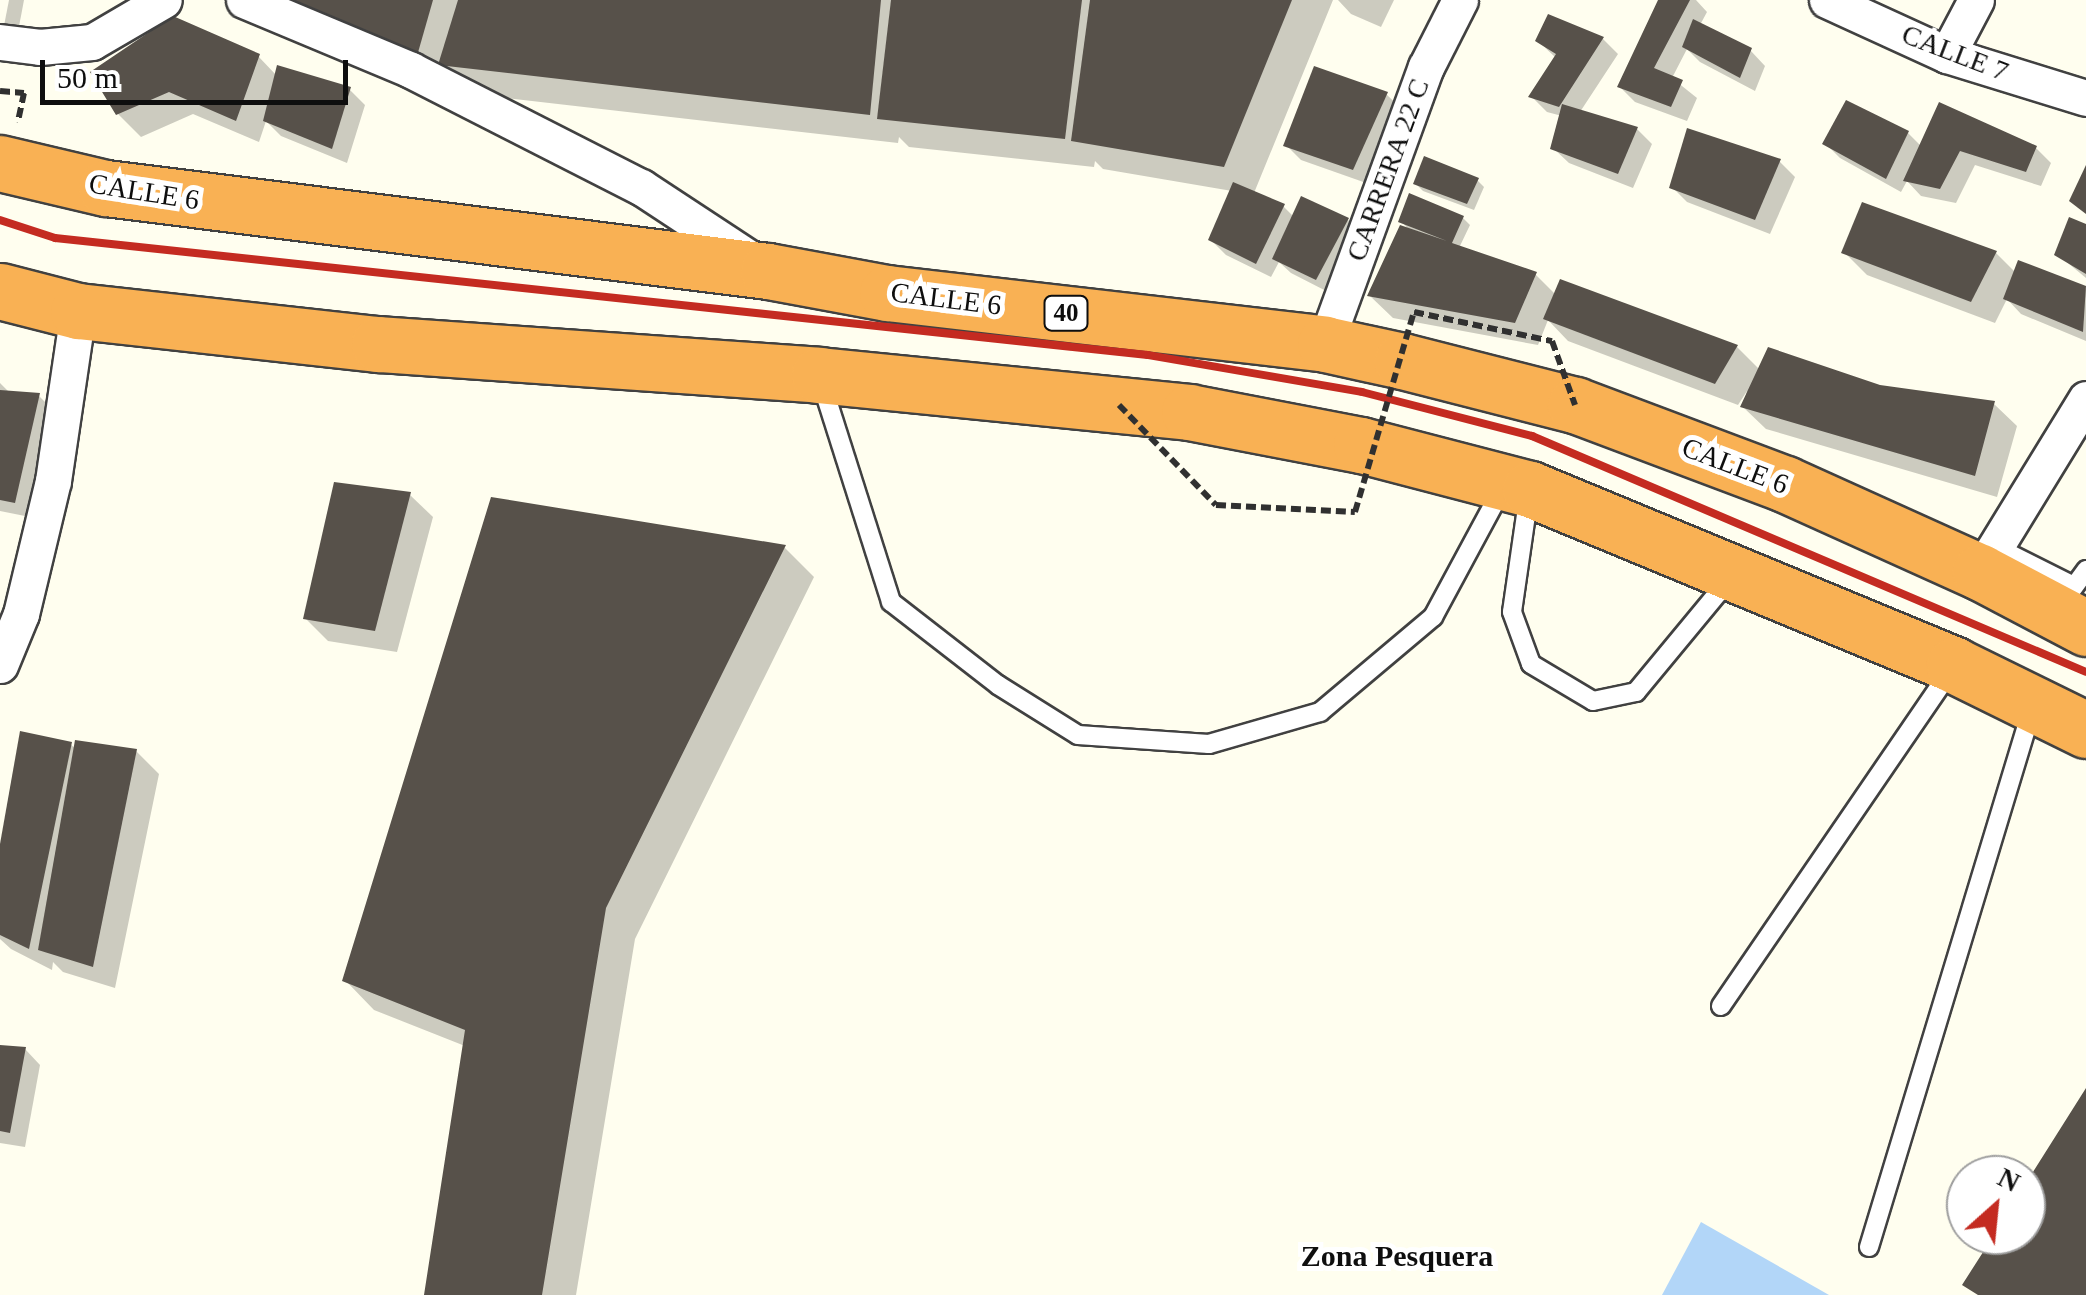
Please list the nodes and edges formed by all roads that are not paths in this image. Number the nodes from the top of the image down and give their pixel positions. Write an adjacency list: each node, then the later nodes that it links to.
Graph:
1 (164, 0): 6 (street)
2 (244, 0): 10 (street)
3 (1460, 0): 13 (street, CARRERA 22 C)
4 (1828, 0): 7 (street, CALLE 7)
5 (1976, 0): 7 (street)
6 (0, 42)
7 (1947, 55): 8 (street, CALLE 7)
8 (2086, 98)
9 (0, 162): 10 (highway, CALLE 6 / 40)
10 (768, 271): 13 (highway, CALLE 6 / 40)
11 (0, 290): 12 (highway)
12 (78, 311): 14 (highway); 20 (street)
13 (1325, 344): 17 (highway, CALLE 6 / 40)
14 (819, 375): 16 (highway); 16 (lane)
15 (2086, 399): 17 (street)
16 (1517, 486): 18 (highway); 18 (lane)
17 (1988, 559): 19 (highway, CALLE 6 / 40)
18 (1735, 572): 21 (highway)
19 (2076, 599)
20 (0, 665)
21 (1954, 666): 22 (highway); 24 (lane)
22 (2033, 704): 23 (highway); 25 (lane)
23 (2086, 730)
24 (1721, 1006)
25 (1869, 1247)

